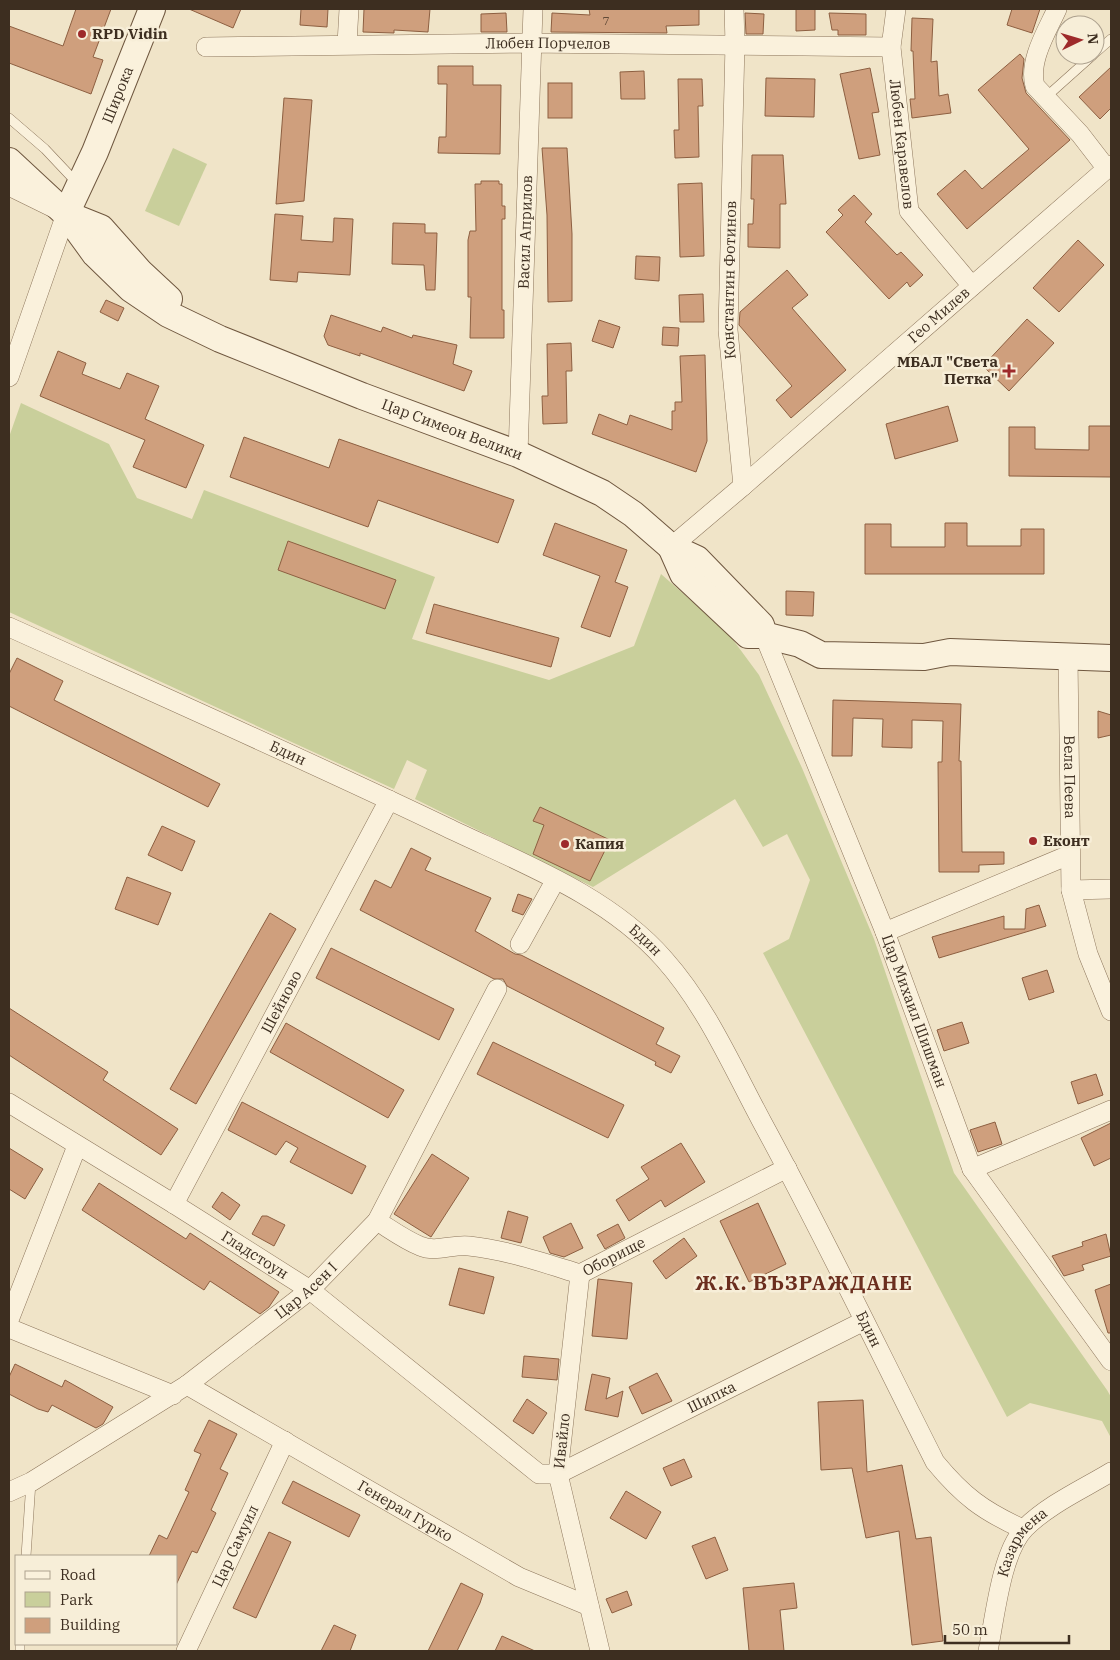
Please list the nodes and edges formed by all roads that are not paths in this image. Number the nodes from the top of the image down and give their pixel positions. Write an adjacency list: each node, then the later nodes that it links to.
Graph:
1 (152, 9): 18 (main road, Широка)
2 (350, 9): 8 (street)
3 (534, 9): 7 (street, Васил Априлов)
4 (734, 9): 9 (street, Константин Фотинов)
5 (896, 9): 11 (street, Любен Каравелов)
6 (1057, 9): 13 (street)
7 (530, 43): 8 (street, Любен Порчелов); 9 (street, Любен Порчелов); 22 (street, Васил Априлов)
8 (347, 44): 10 (street, Любен Порчелов)
9 (735, 44): 11 (street, Любен Порчелов); 23 (street, Константин Фотинов)
10 (206, 46)
11 (891, 47): 20 (street, Любен Каравелов)
12 (1082, 65): 13 (lane)
13 (1046, 98): 16 (street)
14 (9, 118): 18 (lane)
15 (9, 161): 19 (main road, Цар Симеон Велики)
16 (1109, 167): 20 (street, Гео Милев)
17 (9, 186): 19 (street)
18 (79, 186): 19 (main road, Широка)
19 (66, 214): 21 (street); 22 (main road, Цар Симеон Велики)
20 (972, 286): 23 (street, Гео Милев)
21 (9, 376)
22 (518, 454): 24 (main road, Цар Симеон Велики)
23 (743, 486): 24 (street)
24 (671, 547): 26 (main road, Цар Симеон Велики)
25 (9, 627): 29 (street, Бдин)
26 (764, 635): 27 (main road); 34 (street, Цар Михаил Шишман)
27 (1068, 657): 28 (main road); 30 (street, Вела Пеева)
28 (1111, 658)
29 (389, 800): 31 (street, Бдин); 43 (street, Шейново)
30 (1069, 855): 33 (street, Вела Пеева); 34 (street)
31 (555, 881): 35 (street); 41 (street, Бдин)
32 (1111, 889): 33 (street)
33 (1071, 890): 37 (street, Вела Пеева)
34 (885, 932): 42 (street, Цар Михаил Шишман)
35 (520, 944)
36 (497, 990): 44 (street, Цар Асен I)
37 (1111, 1011)
38 (9, 1103): 40 (street, Гладстоун)
39 (1111, 1110): 42 (street)
40 (77, 1146): 43 (street, Гладстоун); 47 (street)
41 (787, 1168): 45 (street, Оборище); 48 (street, Бдин)
42 (972, 1170): 50 (street, Цар Михаил Шишман)
43 (174, 1204): 46 (street, Гладстоун)
44 (376, 1220): 45 (street, Оборище); 46 (street, Цар Асен I)
45 (580, 1274): 54 (street, Ивайло)
46 (310, 1290): 51 (street, Цар Асен I); 54 (street, Гладстоун)
47 (9, 1320)
48 (864, 1321): 54 (street, Шипка); 57 (street, Бдин)
49 (9, 1328): 51 (street, Генерал Гурко)
50 (1111, 1360)
51 (180, 1390): 52 (street, Генерал Гурко); 55 (street, Цар Асен I)
52 (285, 1441): 59 (street, Генерал Гурко); 60 (street, Цар Самуил)
53 (1111, 1472): 57 (street, Казармена)
54 (558, 1474): 59 (street, Ивайло)
55 (31, 1482): 56 (street, Цар Асен I); 58 (lane)
56 (9, 1492)
57 (1023, 1529): 62 (street, Казармена)
58 (26, 1555)
59 (589, 1606): 61 (street)
60 (186, 1651)
61 (600, 1651)
62 (988, 1651)

